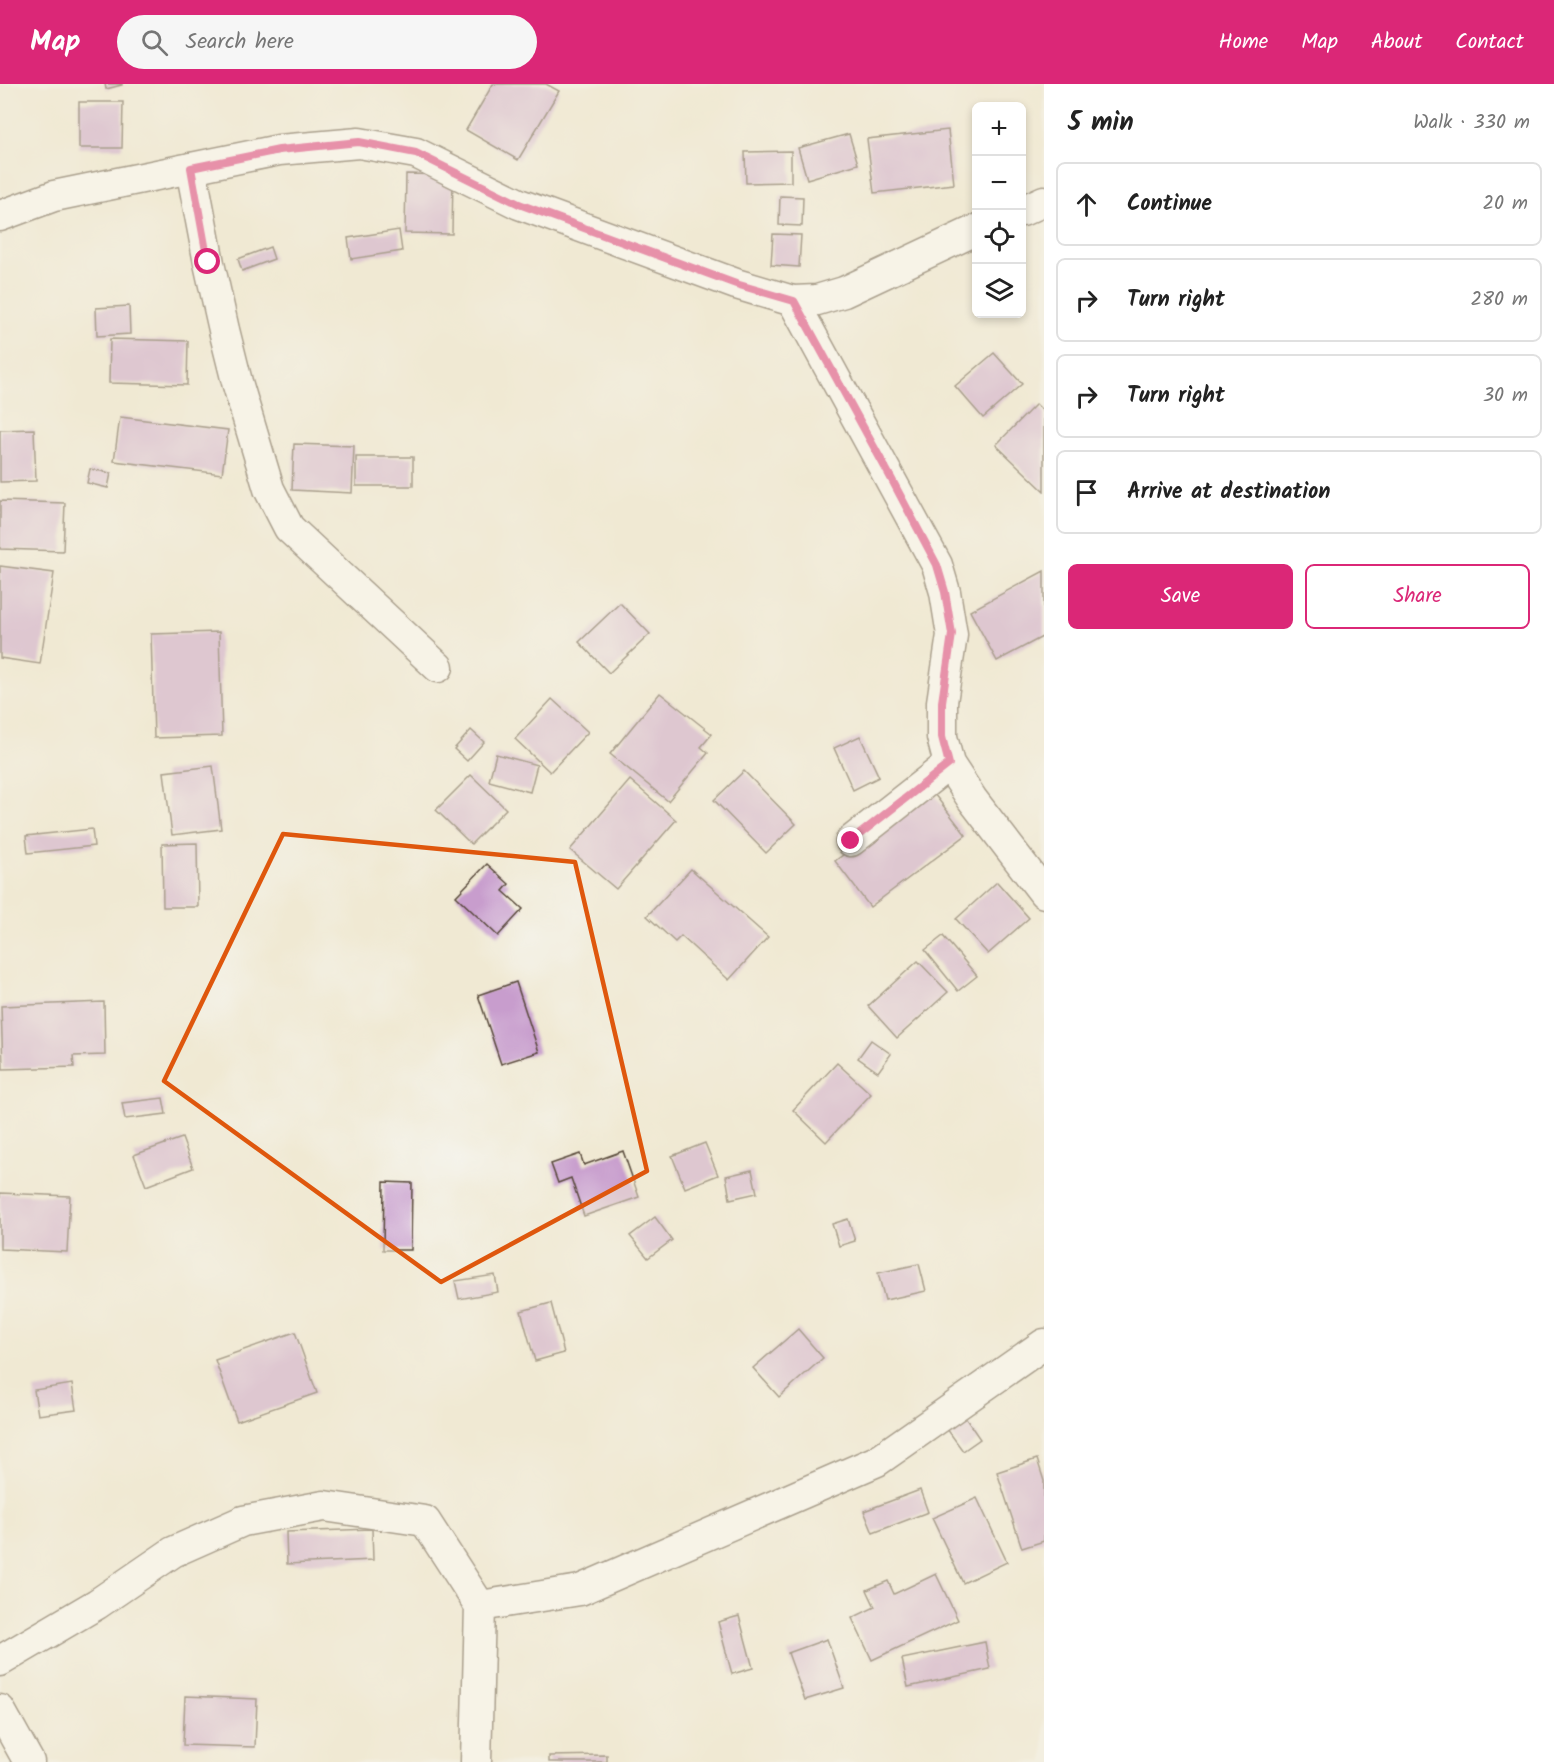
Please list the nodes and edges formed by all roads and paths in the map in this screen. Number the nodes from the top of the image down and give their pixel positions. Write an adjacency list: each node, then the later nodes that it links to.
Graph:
1 (191, 168): 4 (street); 6 (street); 7 (street)
2 (1044, 201): 3 (street)
3 (1024, 210)
4 (0, 216)
5 (972, 232): 6 (street)
6 (794, 301): 8 (street)
7 (438, 667)
8 (949, 764): 9 (street); 10 (street)
9 (851, 841)
10 (1044, 893)
11 (1044, 1344): 12 (street)
12 (480, 1606): 13 (street); 16 (street)
13 (0, 1661)
14 (0, 1710): 15 (street)
15 (29, 1762)
16 (476, 1762)

